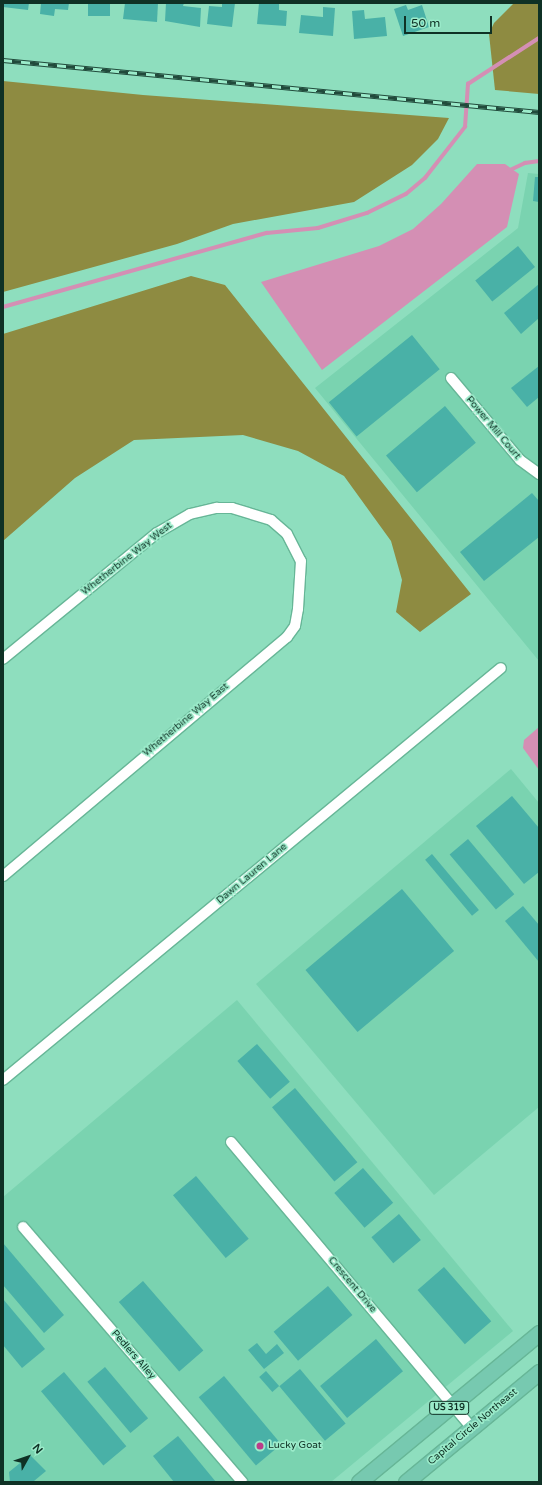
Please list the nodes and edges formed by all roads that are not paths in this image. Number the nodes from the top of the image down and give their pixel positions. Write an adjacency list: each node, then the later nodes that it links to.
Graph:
1 (452, 378): 2 (street, Power Mill Court)
2 (539, 474)
3 (287, 534): 4 (street, Whetherbine Way West); 6 (street, Whetherbine Way East)
4 (3, 659)
5 (501, 668): 7 (street, Dawn Lauren Lane)
6 (3, 876)
7 (3, 1080)
8 (231, 1142): 12 (street, Crescent Drive)
9 (23, 1227): 14 (street, Pedlers Alley)
10 (539, 1333): 12 (main road, US 319)
11 (539, 1372): 13 (main road, Capital Circle Northeast / US 319)
12 (453, 1405): 13 (street, Crescent Drive); 15 (main road, US 319)
13 (472, 1428): 16 (main road, Capital Circle Northeast / US 319)
14 (242, 1482)
15 (360, 1482)
16 (406, 1482)

